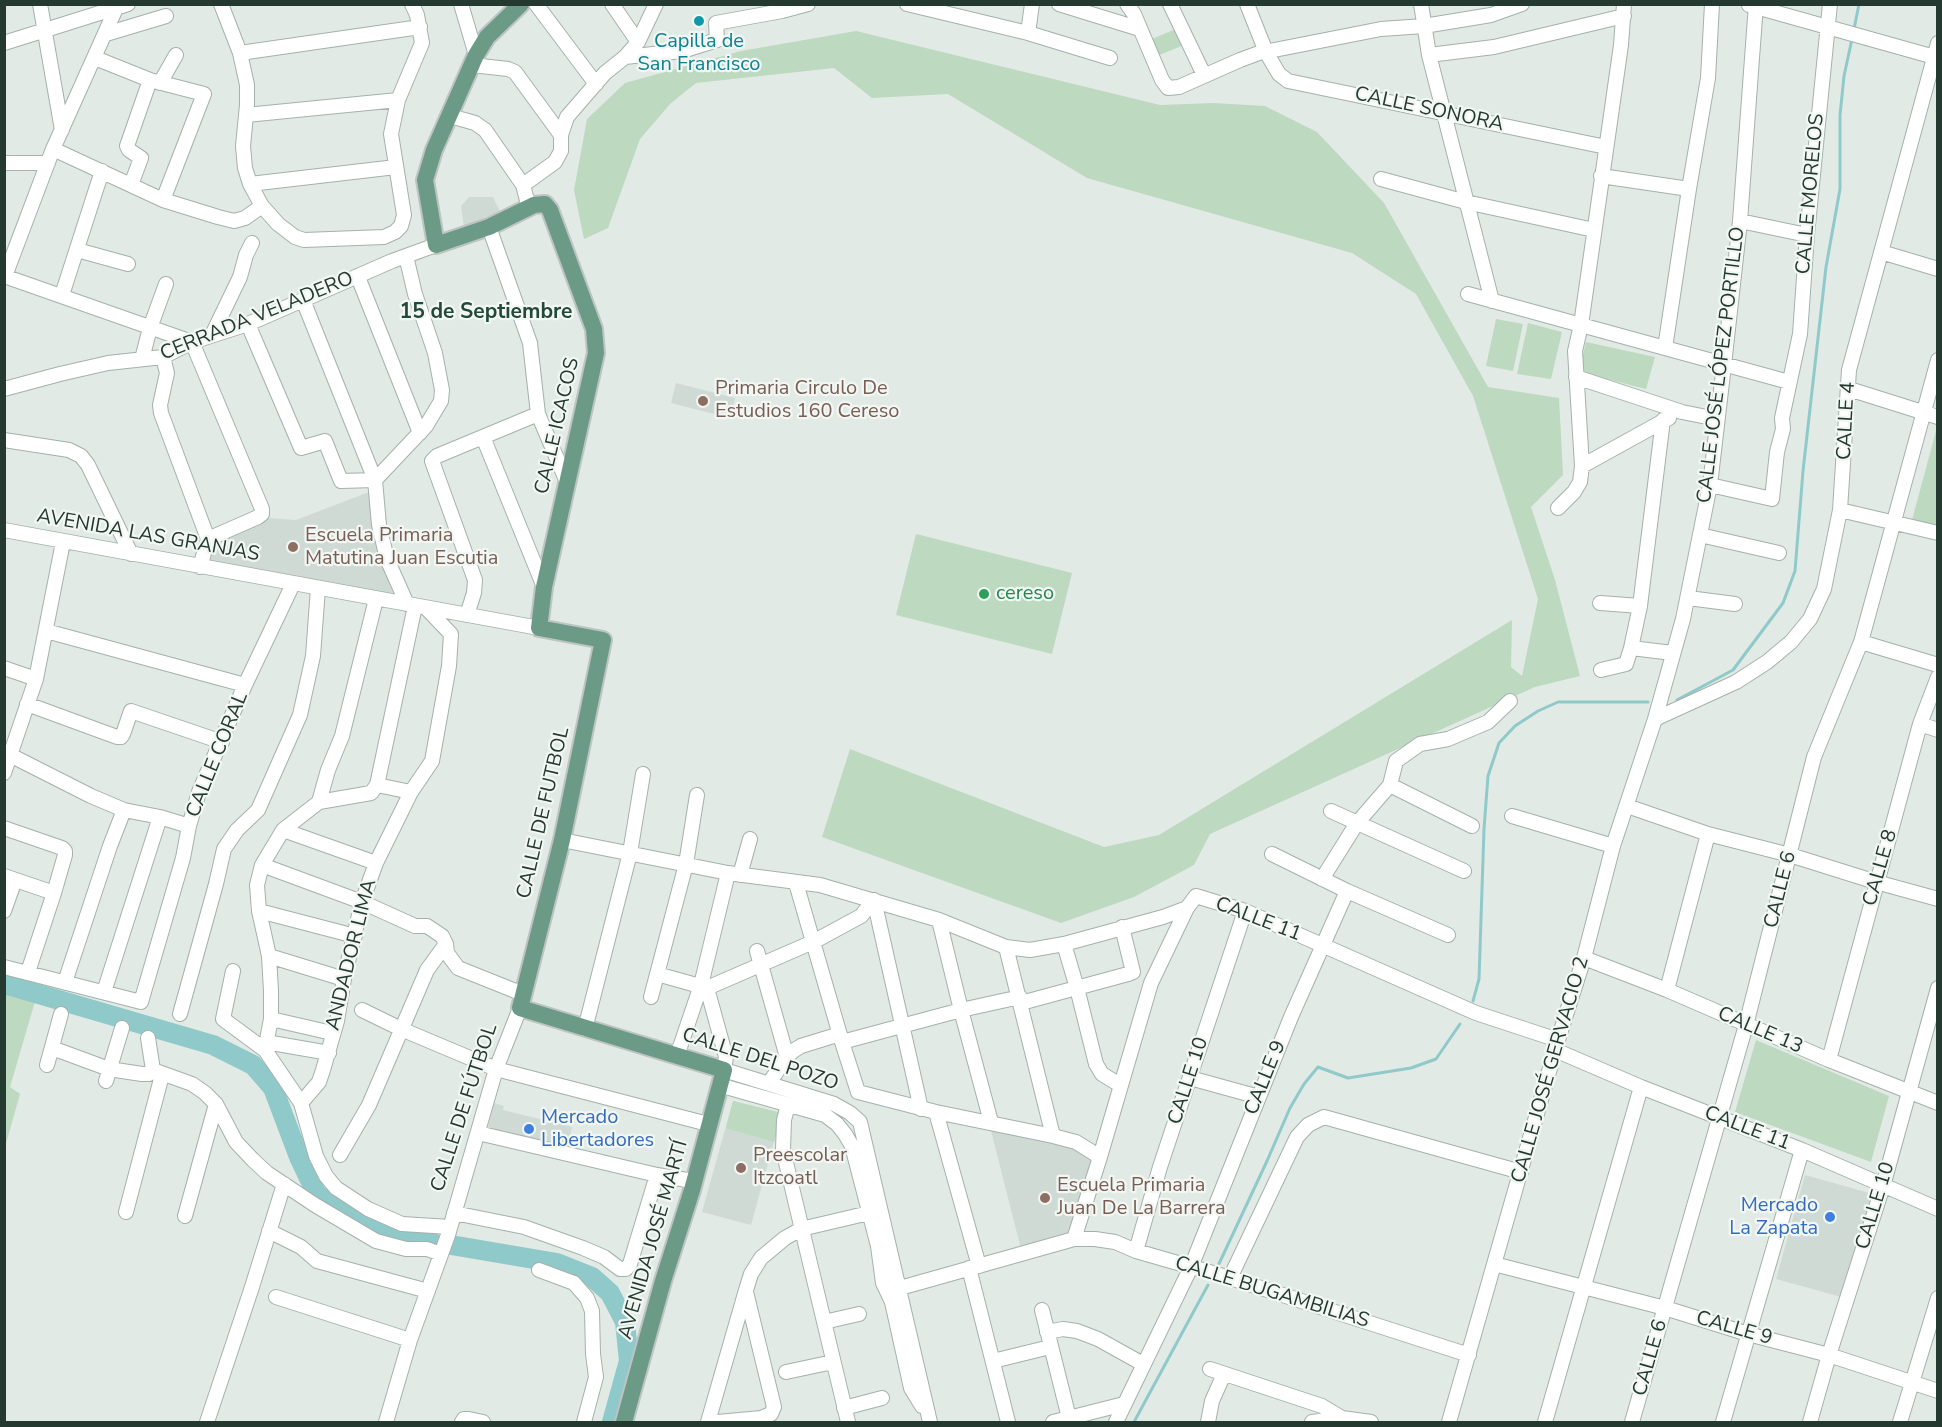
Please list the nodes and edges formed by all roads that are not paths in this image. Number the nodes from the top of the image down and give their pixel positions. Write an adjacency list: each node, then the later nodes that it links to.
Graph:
1 (40, 4): 27 (street)
2 (221, 4): 34 (street)
3 (412, 4): 25 (street)
4 (461, 4): 41 (street)
5 (521, 4): 41 (main road)
6 (536, 4): 44 (street)
7 (612, 4): 31 (street)
8 (656, 4): 31 (street)
9 (808, 4): 38 (street)
10 (907, 4): 29 (street)
11 (1032, 4): 29 (street)
12 (1059, 4): 28 (street)
13 (1127, 4): 28 (street)
14 (1170, 4): 42 (street)
15 (1247, 4): 33 (street, CALLE SONORA)
16 (1421, 4): 24 (street)
17 (1522, 4): 24 (street)
18 (1712, 4): 62 (street)
19 (1830, 4): 26 (street, CALLE MORELOS)
20 (121, 5): 27 (street); 30 (street)
21 (1754, 5): 26 (street); 67 (street, CALLE JOSÉ LÓPEZ PORTILLO)
22 (1624, 10): 37 (street); 51 (street)
23 (166, 15): 30 (street)
24 (1424, 26): 33 (street); 37 (street)
25 (420, 27): 34 (street); 45 (street)
26 (1833, 28): 35 (street); 70 (street, CALLE MORELOS)
27 (46, 29): 32 (street); 49 (street)
28 (1140, 29): 42 (street)
29 (1028, 33): 40 (street)
30 (106, 34): 39 (street)
31 (638, 42): 38 (street)
32 (4, 43)
33 (1266, 52): 42 (street); 46 (street, CALLE SONORA)
34 (240, 53): 47 (street)
35 (1936, 53): 75 (street, CALLE 4)
36 (176, 55): 43 (street)
37 (1429, 56): 46 (street)
38 (625, 57): 44 (street)
39 (95, 58): 43 (street); 49 (street)
40 (1110, 58)
41 (474, 60): 48 (main road); 50 (street)
42 (1203, 75)
43 (155, 82): 60 (street); 63 (street)
44 (596, 84): 50 (street)
45 (398, 100): 47 (street); 55 (street)
46 (1445, 113): 51 (street, CALLE SONORA); 64 (street)
47 (246, 115): 59 (street)
48 (450, 116): 61 (street); 73 (main road)
49 (62, 130): 52 (street)
50 (561, 135): 61 (street)
51 (1606, 147): 57 (street)
52 (53, 149): 53 (street); 56 (street)
53 (48, 163): 54 (street); 79 (street)
54 (4, 164)
55 (396, 167): 59 (street); 71 (street)
56 (102, 171): 60 (street); 74 (street)
57 (1601, 176): 62 (street); 69 (street)
58 (1381, 179): 64 (street)
59 (250, 184): 65 (street)
60 (132, 185): 63 (street)
61 (523, 185): 66 (street)
62 (1689, 189): 91 (street)
63 (163, 200): 65 (street)
64 (1466, 202): 69 (street); 85 (street)
65 (262, 206): 71 (street)
66 (537, 206): 68 (main road); 111 (main road, CALLE ICACOS)
67 (1740, 221): 70 (street); 95 (street, CALLE JOSÉ LÓPEZ PORTILLO)
68 (489, 227): 73 (main road); 102 (street)
69 (1594, 230): 87 (street)
70 (1807, 235): 97 (street, CALLE MORELOS)
71 (384, 237): 76 (street)
72 (252, 243): 89 (street)
73 (431, 247): 76 (street, CERRADA VELADERO)
74 (77, 250): 77 (street); 83 (street)
75 (1881, 252): 78 (street); 98 (street, CALLE 4)
76 (402, 258): 80 (street, CERRADA VELADERO); 106 (street)
77 (128, 264)
78 (1938, 269)
79 (5, 276): 83 (street)
80 (358, 277): 84 (street, CERRADA VELADERO); 106 (street)
81 (166, 284): 88 (street)
82 (1468, 294): 85 (street)
83 (62, 296): 88 (street)
84 (303, 300): 86 (street, CERRADA VELADERO); 110 (street)
85 (1492, 301): 87 (street)
86 (248, 324): 89 (street, CERRADA VELADERO); 110 (street)
87 (1581, 325): 91 (street); 96 (street)
88 (150, 327): 90 (street); 93 (street)
89 (212, 335): 90 (street, CERRADA VELADERO)
90 (192, 342): 92 (street, CERRADA VELADERO); 119 (street)
91 (1665, 348): 95 (street)
92 (163, 357): 93 (street, CERRADA VELADERO); 119 (street)
93 (142, 359): 99 (street, CERRADA VELADERO)
94 (1938, 360): 101 (street, CALLE 6)
95 (1724, 364): 97 (street); 104 (street, CALLE JOSÉ LÓPEZ PORTILLO)
96 (1576, 377): 100 (street); 109 (street)
97 (1789, 382): 112 (street, CALLE MORELOS)
98 (1849, 388): 101 (street); 114 (street, CALLE 4)
99 (4, 389)
100 (1682, 412): 104 (street); 105 (street)
101 (1923, 412): 103 (street); 115 (street, CALLE 6)
102 (538, 414): 107 (street); 111 (street)
103 (1938, 417)
104 (1717, 419): 112 (street, CALLE JOSÉ LÓPEZ PORTILLO)
105 (1663, 420): 109 (street); 131 (street)
106 (420, 433): 110 (street)
107 (483, 437): 126 (street); 133 (street)
108 (4, 440): 122 (street)
109 (1582, 466): 113 (street)
110 (375, 480): 132 (street)
111 (567, 482): 126 (main road, CALLE ICACOS)
112 (1710, 485): 118 (street, CALLE JOSÉ LÓPEZ PORTILLO)
113 (1558, 508)
114 (1840, 510): 115 (street); 148 (street, CALLE 4)
115 (1893, 522): 117 (street); 137 (street, CALLE 6)
116 (4, 530): 120 (street, AVENIDA LAS GRANJAS)
117 (1938, 533)
118 (1700, 536): 121 (street); 127 (street, CALLE JOSÉ LÓPEZ PORTILLO)
119 (208, 539): 123 (street)
120 (63, 542): 122 (street, AVENIDA LAS GRANJAS); 135 (street)
121 (1779, 553)
122 (131, 554): 123 (street, AVENIDA LAS GRANJAS)
123 (200, 567): 124 (street, AVENIDA LAS GRANJAS)
124 (293, 584): 125 (street, AVENIDA LAS GRANJAS); 145 (street, CALLE CORAL)
125 (318, 588): 128 (street, AVENIDA LAS GRANJAS); 224 (street)
126 (544, 588): 134 (main road, CALLE ICACOS)
127 (1688, 598): 130 (street); 139 (street, CALLE JOSÉ LÓPEZ PORTILLO)
128 (376, 599): 132 (street, AVENIDA LAS GRANJAS); 158 (street)
129 (1600, 603): 131 (street)
130 (1735, 603)
131 (1640, 606): 138 (street)
132 (421, 607): 133 (street, AVENIDA LAS GRANJAS); 154 (street); 156 (street, ANDADOR LIMA)
133 (462, 614): 134 (street, AVENIDA LAS GRANJAS)
134 (539, 628): 136 (main road, AVENIDA LAS GRANJAS)
135 (46, 632): 144 (street); 145 (street)
136 (603, 640): 171 (main road, CALLE DE FUTBOL)
137 (1861, 642): 140 (street); 175 (street, CALLE 6)
138 (1631, 648): 139 (street); 142 (street)
139 (1673, 653): 148 (street, CALLE JOSÉ LÓPEZ PORTILLO)
140 (1938, 665)
141 (4, 669): 144 (street)
142 (1601, 670)
143 (1938, 677): 149 (street, CALLE 8)
144 (36, 679): 147 (street)
145 (245, 685): 151 (street, CALLE CORAL)
146 (1510, 701): 155 (street)
147 (27, 704): 151 (street); 152 (street)
148 (1655, 719): 159 (street, CALLE JOSÉ GERVACIO 2)
149 (1920, 724): 150 (street); 183 (street, CALLE 8)
150 (1938, 730)
151 (222, 742): 165 (street, CALLE CORAL)
152 (6, 766): 160 (street)
153 (643, 774): 173 (street)
154 (377, 785): 156 (street); 158 (street)
155 (1390, 785): 164 (street); 166 (street)
156 (411, 792): 176 (street, ANDADOR LIMA)
157 (697, 795): 177 (street)
158 (319, 802): 168 (street)
159 (1627, 806): 169 (street); 172 (street, CALLE JOSÉ GERVACIO 2)
160 (124, 810): 163 (street); 212 (street)
161 (1331, 811): 164 (street)
162 (1512, 816): 172 (street)
163 (160, 817): 165 (street); 217 (street)
164 (1357, 823): 179 (street); 182 (street)
165 (189, 826): 217 (street, CALLE CORAL)
166 (1472, 826)
167 (4, 828): 186 (street)
168 (283, 830): 176 (street); 178 (street)
169 (1708, 834): 175 (street); 216 (street)
170 (750, 839): 180 (street)
171 (562, 840): 173 (street); 220 (main road, CALLE DE FUTBOL)
172 (1613, 846): 205 (street, CALLE JOSÉ GERVACIO 2)
173 (630, 853): 177 (street); 230 (street)
174 (1272, 854): 182 (street)
175 (1790, 855): 183 (street); 226 (street, CALLE 6)
176 (376, 863): 189 (street, ANDADOR LIMA)
177 (686, 864): 180 (street); 210 (street)
178 (262, 865): 189 (street); 192 (street)
179 (1464, 871)
180 (734, 874): 184 (street); 213 (street)
181 (10, 878): 186 (street); 191 (street)
182 (1322, 879): 185 (street)
183 (1876, 882): 187 (street); 240 (street, CALLE 8)
184 (796, 883): 188 (street); 198 (street)
185 (1347, 891): 196 (street); 201 (street, CALLE 9)
186 (54, 893): 209 (street)
187 (1938, 899)
188 (874, 900): 194 (street); 198 (street); 227 (street)
189 (370, 906): 197 (street, ANDADOR LIMA); 199 (street)
190 (1187, 908): 193 (street, CALLE 11); 195 (street); 248 (street, CALLE 11)
191 (4, 911)
192 (259, 911): 197 (street); 204 (street)
193 (1245, 911): 201 (street, CALLE 11); 246 (street, CALLE 10)
194 (939, 920): 202 (street); 222 (street)
195 (1122, 927): 200 (street); 214 (street)
196 (1448, 935)
197 (355, 936): 211 (street, ANDADOR LIMA)
198 (813, 942): 206 (street); 233 (street)
199 (446, 944): 220 (street); 229 (street)
200 (1064, 944): 202 (street); 214 (street)
201 (1322, 946): 234 (street, CALLE 11); 251 (street, CALLE 9)
202 (1006, 947): 219 (street)
203 (757, 951): 206 (street)
204 (269, 956): 211 (street); 225 (street)
205 (1584, 958): 216 (street, CALLE 13); 234 (street, CALLE JOSÉ GERVACIO 2)
206 (761, 965): 213 (street); 239 (street)
207 (4, 967): 209 (street)
208 (233, 971): 235 (street)
209 (28, 972): 212 (street)
210 (657, 974): 213 (street); 218 (street)
211 (344, 979): 231 (street, ANDADOR LIMA)
212 (65, 982): 217 (street)
213 (704, 987): 238 (street); 245 (street)
214 (1077, 988): 219 (street); 248 (street)
215 (1938, 988): 250 (street, CALLE 10)
216 (1667, 990): 226 (street, CALLE 13)
217 (104, 992)
218 (651, 998)
219 (1021, 1000): 222 (street); 262 (street)
220 (521, 1001): 230 (main road, CALLE DEL POZO); 242 (street, CALLE DE FÚTBOL)
221 (362, 1010): 229 (street)
222 (961, 1010): 227 (street); 259 (street)
223 (61, 1014): 236 (street)
224 (180, 1014)
225 (271, 1019): 231 (street); 235 (street)
226 (1746, 1025): 240 (street, CALLE 13); 258 (street, CALLE 6)
227 (902, 1026): 233 (street); 256 (street)
228 (122, 1028): 244 (street)
229 (402, 1029): 242 (street); 264 (street)
230 (585, 1029): 238 (main road, CALLE DEL POZO)
231 (332, 1033): 237 (street, ANDADOR LIMA)
232 (148, 1038): 243 (street)
233 (841, 1038): 239 (street); 256 (street)
234 (1557, 1045): 249 (street, CALLE 11); 266 (street, CALLE JOSÉ GERVACIO 2)
235 (265, 1046): 237 (street); 252 (street)
236 (52, 1048): 241 (street); 244 (street)
237 (328, 1053): 252 (street, ANDADOR LIMA)
238 (677, 1056): 245 (main road, CALLE DEL POZO)
239 (787, 1057): 247 (street)
240 (1829, 1060): 250 (street, CALLE 13)
241 (47, 1065)
242 (496, 1069): 260 (street); 261 (street, CALLE DE FÚTBOL)
243 (158, 1073): 244 (street); 254 (street); 272 (street)
244 (108, 1075)
245 (721, 1078): 247 (street, CALLE DEL POZO); 255 (street); 260 (main road, AVENIDA JOSÉ MARTÍ)
246 (1190, 1078): 251 (street); 280 (street, CALLE 10)
247 (769, 1083): 288 (street, CALLE DEL POZO)
248 (1120, 1085): 265 (street, CALLE 11)
249 (1641, 1087): 258 (street, CALLE 11); 287 (street)
250 (1908, 1092): 253 (street, CALLE 13); 270 (street, CALLE 10)
251 (1259, 1097): 284 (street, CALLE 9)
252 (301, 1103): 278 (street)
253 (1938, 1103)
254 (216, 1104): 269 (street); 275 (street)
255 (788, 1105): 274 (street); 276 (street)
256 (921, 1109): 257 (street)
257 (936, 1112): 259 (street); 283 (street)
258 (1718, 1118): 263 (street, CALLE 11); 293 (street, CALLE 6)
259 (991, 1122): 262 (street)
260 (708, 1124): 268 (main road, AVENIDA JOSÉ MARTÍ)
261 (478, 1133): 267 (street); 273 (street, CALLE DE FÚTBOL)
262 (1053, 1136): 265 (street)
263 (1802, 1150): 270 (street, CALLE 11); 298 (street)
264 (340, 1155)
265 (1100, 1157): 279 (street, CALLE 11)
266 (1521, 1172): 282 (street, CALLE JOSÉ GERVACIO 2); 286 (street)
267 (657, 1175): 268 (street); 273 (street)
268 (693, 1181): 322 (main road, AVENIDA JOSÉ MARTÍ)
269 (284, 1184): 277 (street); 281 (street)
270 (1883, 1186): 271 (street, CALLE 11); 302 (street, CALLE 10)
271 (1938, 1209)
272 (126, 1212)
273 (453, 1213): 278 (street, CALLE DE FÚTBOL)
274 (869, 1213): 276 (street); 314 (street)
275 (185, 1216)
276 (801, 1229): 289 (street); 296 (street)
277 (269, 1231): 290 (street); 317 (street)
278 (449, 1231): 281 (street)
279 (1074, 1239): 280 (street, CALLE BUGAMBILIAS); 283 (street, CALLE BUGAMBILIAS)
280 (1136, 1251): 284 (street, CALLE BUGAMBILIAS)
281 (441, 1254): 290 (street)
282 (1494, 1264): 287 (street, CALLE 9); 301 (street, CALLE JOSÉ GERVACIO 2)
283 (974, 1267): 288 (street, CALLE BUGAMBILIAS); 303 (street)
284 (1191, 1267): 286 (street, CALLE BUGAMBILIAS); 305 (street, CALLE 9)
285 (539, 1270): 321 (street)
286 (1230, 1278): 301 (street, CALLE BUGAMBILIAS)
287 (1584, 1287): 293 (street, CALLE 9); 333 (street)
288 (900, 1288): 314 (street, CALLE DEL POZO)
289 (746, 1290): 323 (street); 324 (street)
290 (428, 1292): 299 (street)
291 (276, 1297): 299 (street)
292 (1938, 1298): 309 (street)
293 (1665, 1308): 298 (street, CALLE 9); 334 (street, CALLE 6)
294 (1042, 1310): 297 (street)
295 (859, 1314): 296 (street)
296 (824, 1322): 304 (street)
297 (1047, 1332): 300 (street); 305 (street)
298 (1748, 1334): 302 (street, CALLE 9); 335 (street)
299 (410, 1340): 318 (street)
300 (1050, 1347): 303 (street); 315 (street)
301 (1468, 1355): 332 (street, CALLE JOSÉ GERVACIO 2)
302 (1829, 1355): 309 (street, CALLE 9); 336 (street, CALLE 10)
303 (993, 1361): 326 (street)
304 (833, 1362): 307 (street); 313 (street)
305 (1143, 1364): 312 (street, CALLE 9)
306 (1210, 1369): 308 (street)
307 (786, 1372)
308 (1224, 1374): 316 (street); 329 (street)
309 (1911, 1382): 310 (street, CALLE 9); 337 (street)
310 (1938, 1391)
311 (882, 1398): 313 (street)
312 (1124, 1404): 315 (street); 328 (street, CALLE 9)
313 (844, 1408): 325 (street)
314 (928, 1417)
315 (1070, 1418): 327 (street)
316 (1342, 1418): 330 (street); 331 (street)
317 (207, 1422)
318 (386, 1422)
319 (462, 1422): 320 (street)
320 (483, 1422)
321 (584, 1422)
322 (624, 1422)
323 (708, 1422)
324 (718, 1422)
325 (848, 1422)
326 (1008, 1422)
327 (1053, 1422)
328 (1116, 1422)
329 (1208, 1422)
330 (1312, 1422)
331 (1371, 1422)
332 (1449, 1422)
333 (1545, 1422)
334 (1632, 1422)
335 (1723, 1422)
336 (1810, 1422)
337 (1900, 1422)

